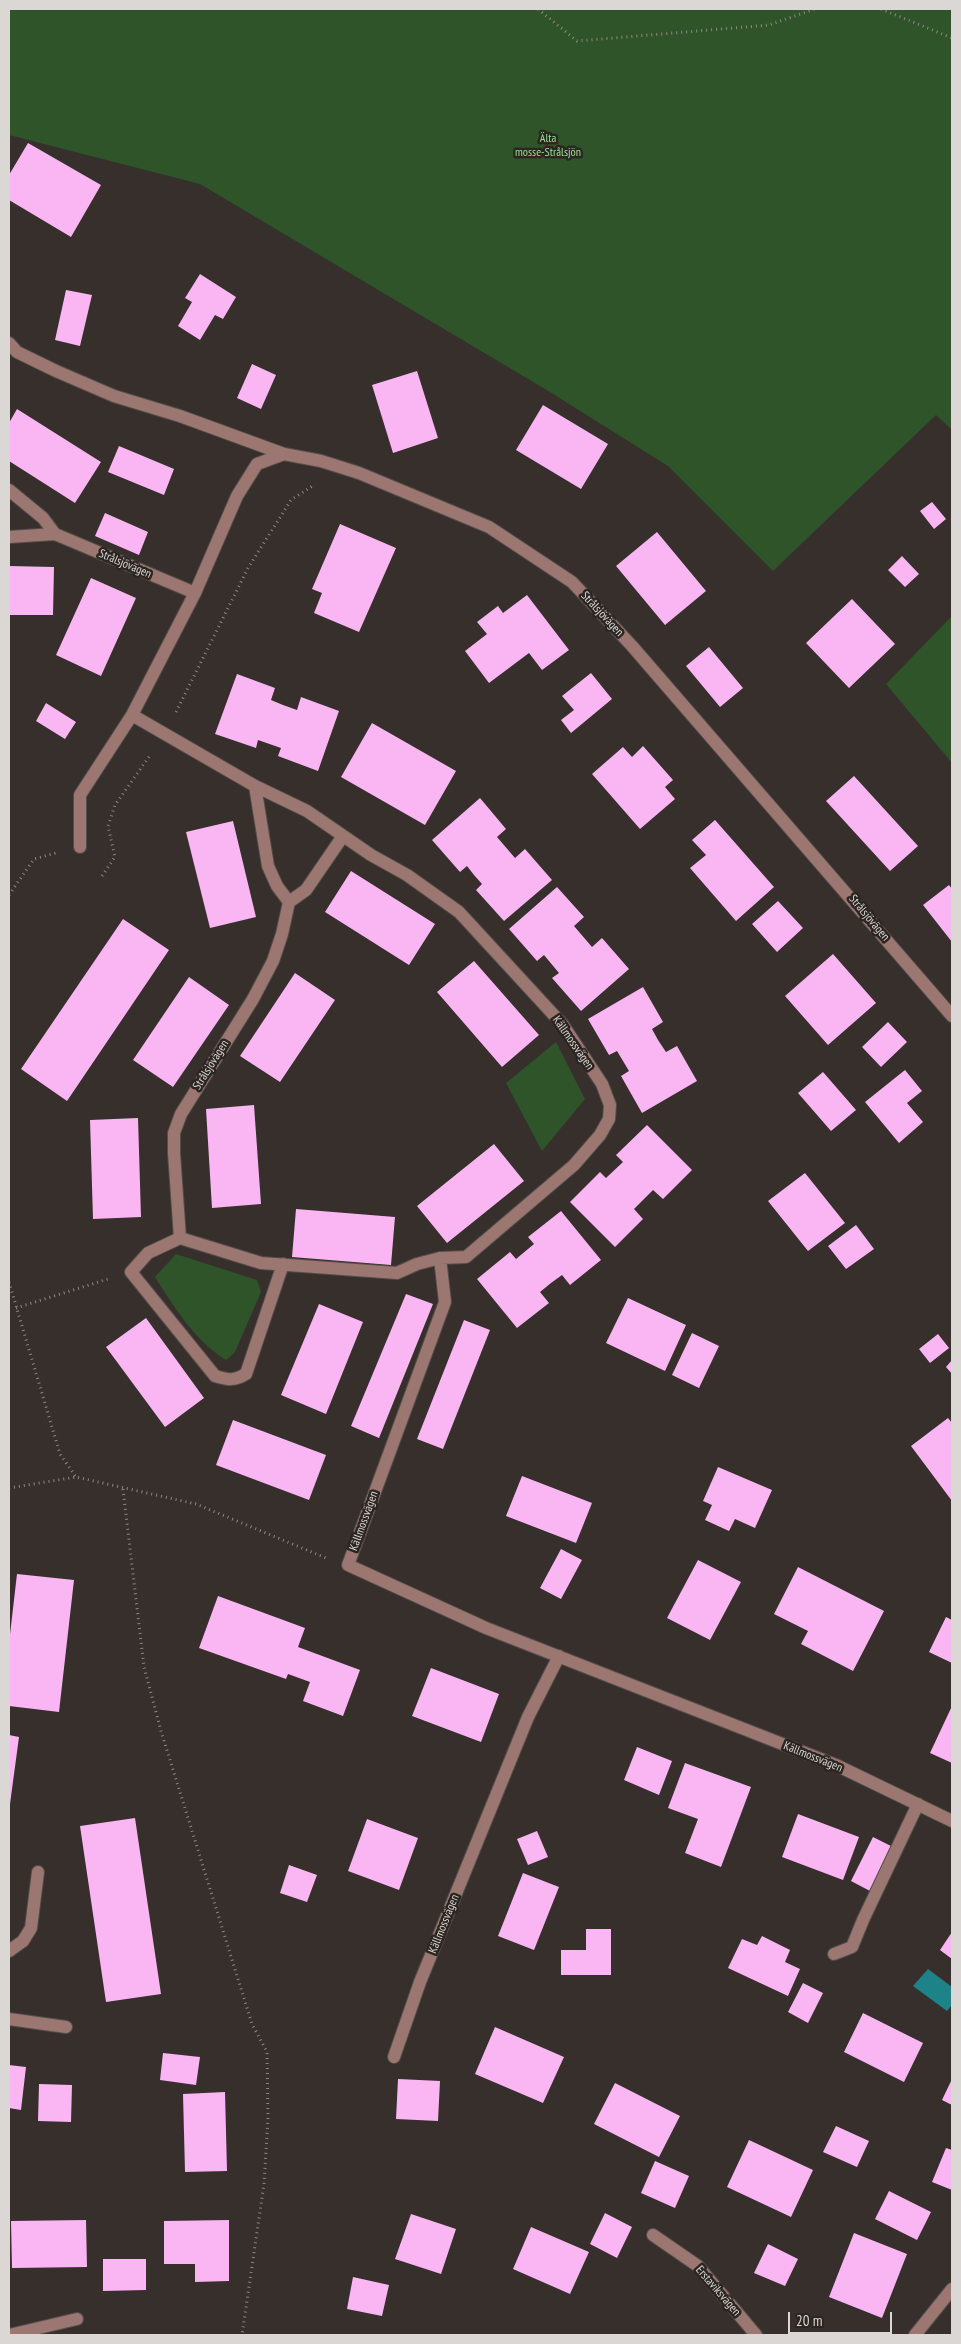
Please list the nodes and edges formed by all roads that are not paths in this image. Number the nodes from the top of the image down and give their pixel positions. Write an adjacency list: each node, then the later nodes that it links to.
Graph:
1 (9, 343): 2 (street, Strålsjövägen)
2 (284, 454): 6 (street); 12 (street, Strålsjövägen)
3 (9, 490): 4 (street, Strålsjövägen)
4 (55, 534): 5 (street, Strålsjövägen); 6 (street, Strålsjövägen)
5 (9, 536)
6 (195, 593): 7 (street)
7 (132, 715): 8 (street); 10 (street)
8 (255, 786): 9 (street); 11 (street)
9 (343, 836): 11 (street); 14 (street, Källmossvägen)
10 (80, 847)
11 (289, 902): 13 (street, Strålsjövägen)
12 (952, 1016)
13 (180, 1238): 15 (street, Källmossvägen); 15 (street)
14 (440, 1258): 15 (street, Källmossvägen); 16 (street, Källmossvägen)
15 (283, 1264)
16 (559, 1656): 17 (street, Källmossvägen); 24 (street, Källmossvägen)
17 (918, 1804): 18 (street, Källmossvägen); 21 (street)
18 (952, 1821)
19 (38, 1872): 20 (street)
20 (9, 1951)
21 (834, 1954)
22 (9, 2019): 23 (street)
23 (66, 2027)
24 (394, 2057)
25 (653, 2235): 29 (street, Erstaviksvägen)
26 (952, 2289): 30 (street)
27 (76, 2319): 28 (street)
28 (9, 2335)
29 (756, 2335)
30 (915, 2335)

